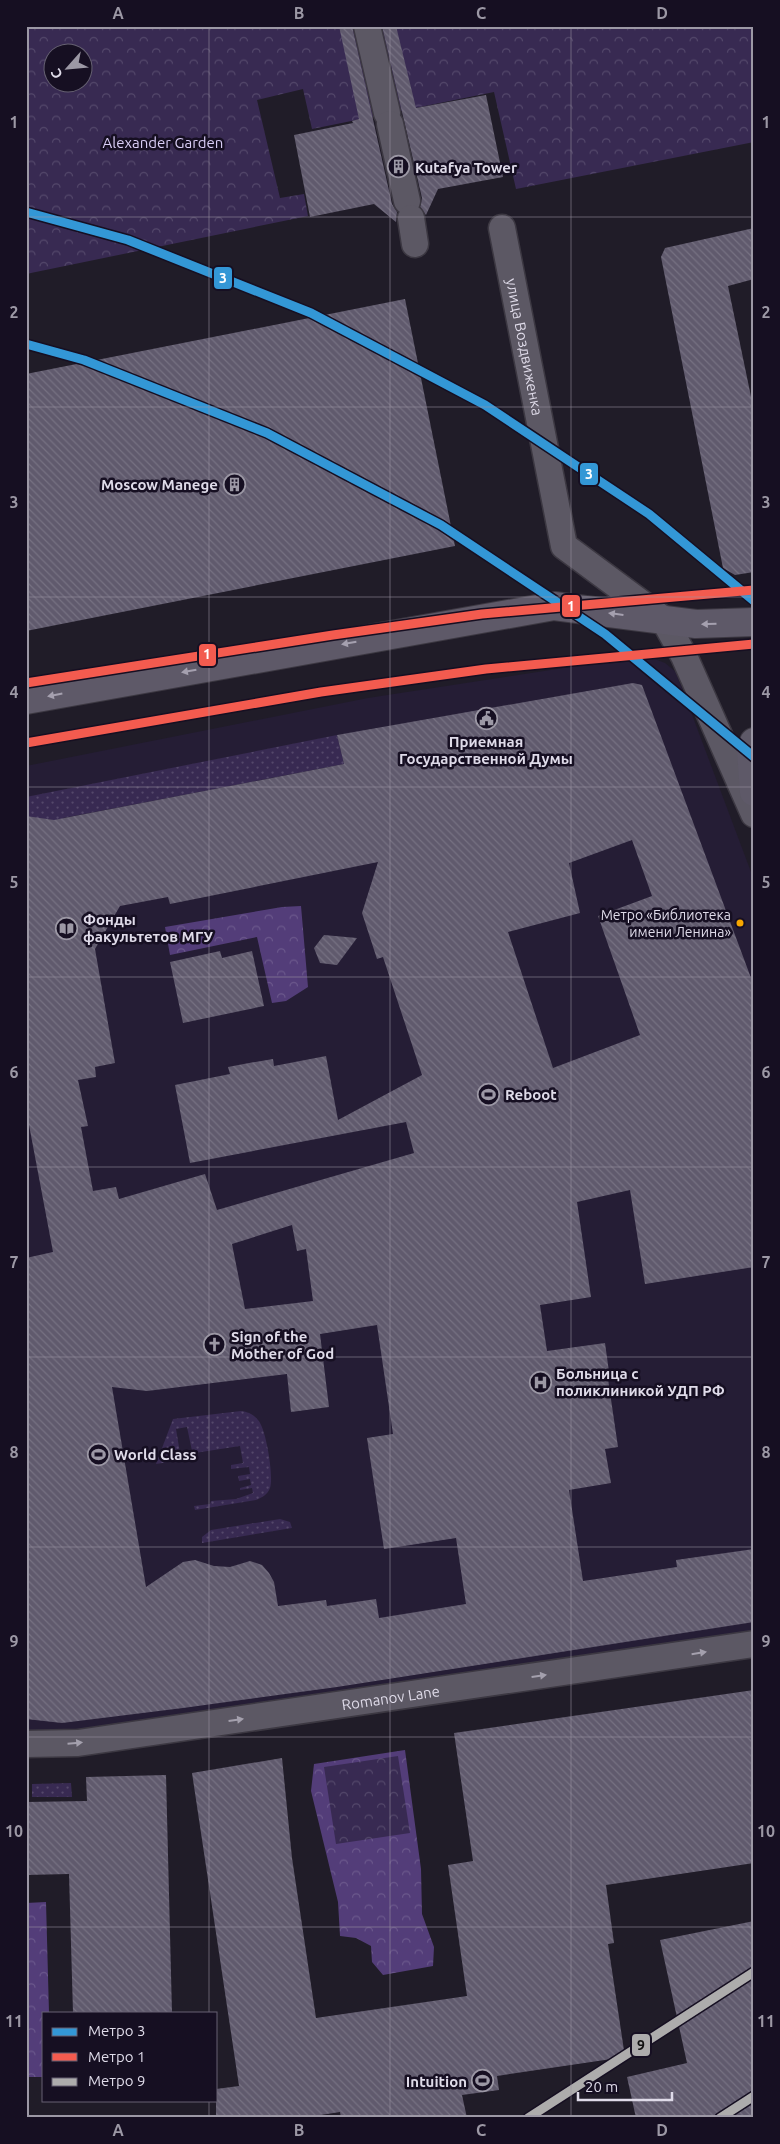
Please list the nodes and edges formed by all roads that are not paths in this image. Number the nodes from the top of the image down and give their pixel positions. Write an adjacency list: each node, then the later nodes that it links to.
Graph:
1 (367, 26): 3 (street)
2 (502, 228): 4 (street, улица Воздвиженка)
3 (415, 244)
4 (664, 620): 5 (main road, one-way to 4); 6 (main road, one-way to 6); 9 (street, улица Воздвиженка)
5 (754, 622)
6 (26, 700)
7 (754, 742): 8 (main road)
8 (754, 792)
9 (754, 814)
10 (754, 1644): 11 (street, Romanov Lane, one-way to 10)
11 (26, 1744)

